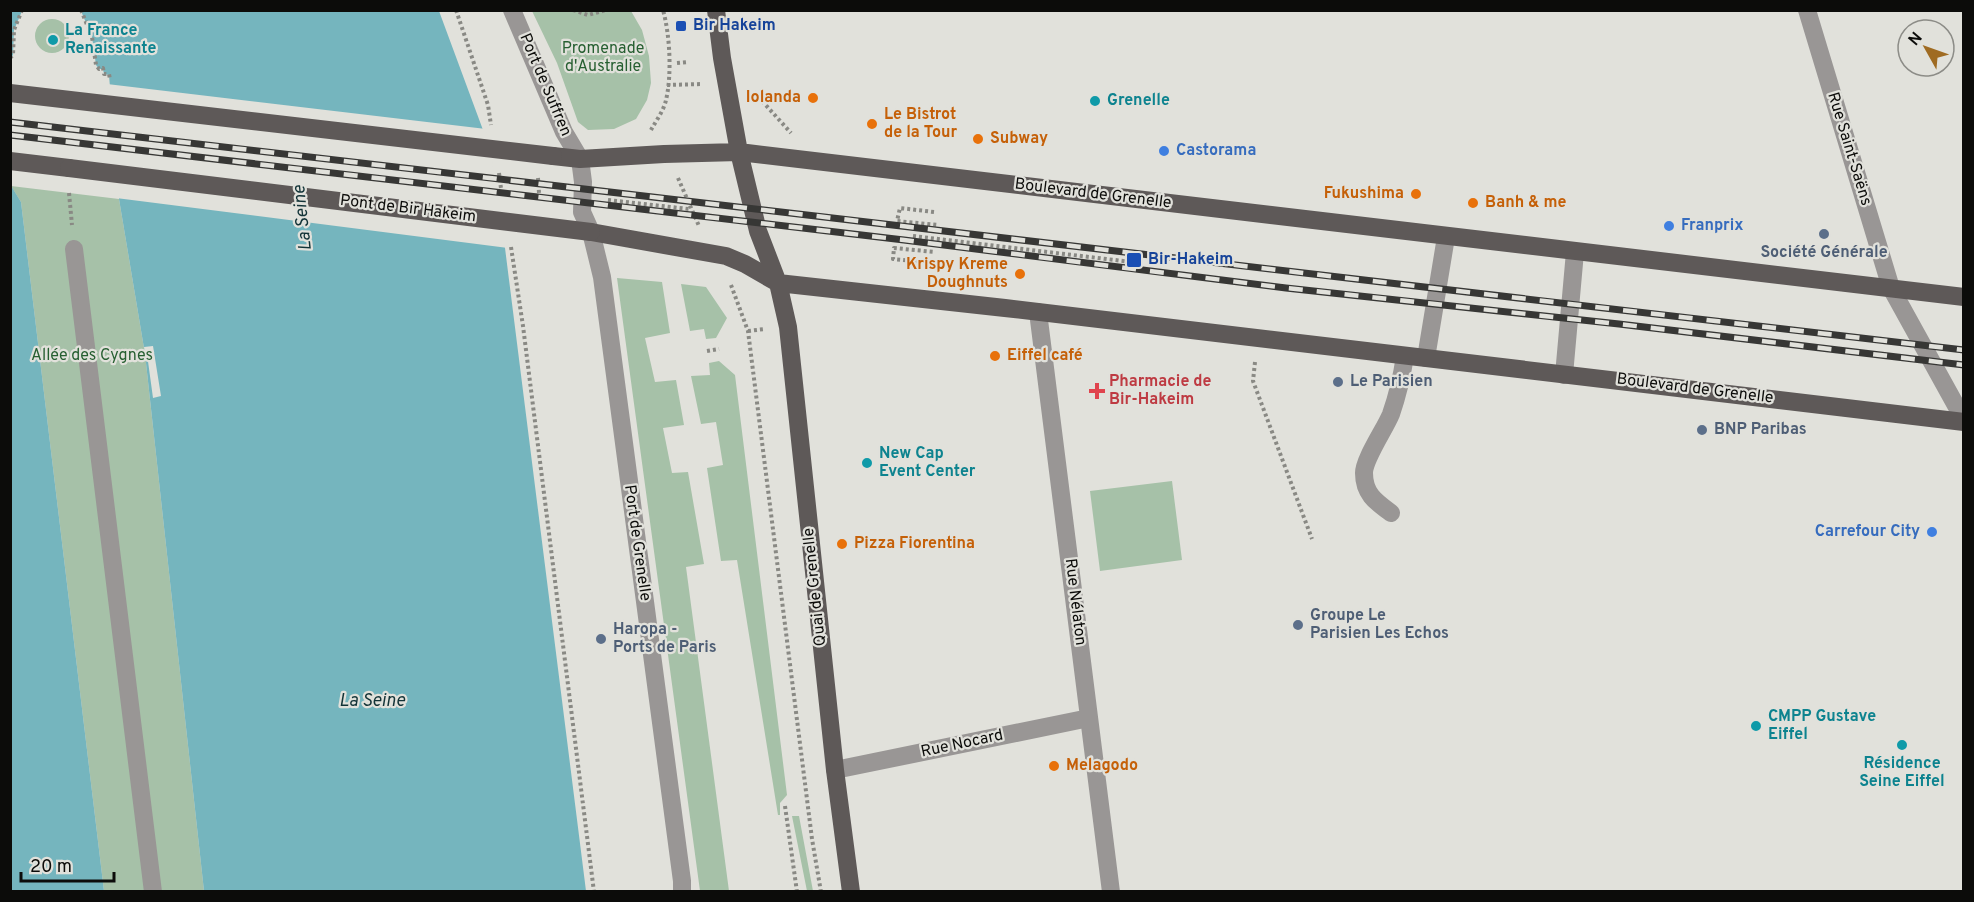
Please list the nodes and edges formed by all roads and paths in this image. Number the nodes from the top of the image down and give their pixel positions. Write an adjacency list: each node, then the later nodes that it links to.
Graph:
1 (22, 10): 10 (path)
2 (81, 10): 13 (path)
3 (456, 10): 18 (path)
4 (512, 10): 22 (street, Port de Suffren)
5 (573, 10): 6 (path)
6 (606, 10)
7 (663, 10): 15 (path)
8 (716, 10): 21 (main road, Quai de Grenelle)
9 (1808, 10): 43 (street, Rue Saint-Saëns)
10 (10, 58)
11 (688, 62): 12 (path)
12 (677, 63)
13 (111, 84)
14 (690, 84): 15 (path)
15 (668, 85): 19 (path)
16 (753, 91): 20 (path)
17 (10, 93): 22 (main road, bridge)
18 (491, 128)
19 (651, 131)
20 (799, 140)
21 (739, 152): 22 (main road, Boulevard de Grenelle); 35 (main road, Boulevard de Grenelle); 42 (main road, Quai de Grenelle)
22 (580, 159): 33 (street, Port de Grenelle)
23 (10, 161): 25 (main road, Pont de Bir Hakeim)
24 (497, 163): 27 (path)
25 (69, 168): 33 (main road, Pont de Bir Hakeim, bridge); 37 (path)
26 (681, 184): 29 (path)
27 (502, 198)
28 (605, 200): 29 (path)
29 (690, 209): 32 (path)
30 (934, 212): 31 (path)
31 (938, 225)
32 (700, 228)
33 (591, 232): 42 (main road, Pont de Bir Hakeim); 59 (street, Port de Grenelle)
34 (914, 236): 41 (path)
35 (1446, 237): 39 (main road, Boulevard de Grenelle); 51 (street)
36 (510, 244): 61 (path)
37 (74, 249): 60 (street)
38 (935, 252): 40 (path)
39 (1575, 252): 43 (main road, Boulevard de Grenelle); 52 (street)
40 (924, 262)
41 (1140, 263)
42 (778, 283): 46 (main road, Boulevard de Grenelle); 57 (main road, Quai de Grenelle)
43 (1891, 288): 45 (main road, Boulevard de Grenelle); 53 (street, Rue Saint-Saëns)
44 (735, 292): 63 (path, Quai de Grenelle)
45 (1964, 297)
46 (1038, 312): 47 (main road, Boulevard de Grenelle); 56 (street, Rue Nélaton)
47 (1256, 338): 50 (main road, Boulevard de Grenelle); 55 (path)
48 (719, 349): 49 (path)
49 (707, 351)
50 (1405, 356): 51 (main road, Boulevard de Grenelle); 54 (street)
51 (1426, 358): 52 (main road, Boulevard de Grenelle)
52 (1564, 375): 53 (main road, Boulevard de Grenelle)
53 (1964, 421)
54 (1391, 513)
55 (1312, 539)
56 (1089, 718): 57 (street, Rue Nocard); 65 (street, Rue Nélaton)
57 (835, 770): 64 (main road, Quai de Grenelle)
58 (785, 806): 62 (path)
59 (682, 886)
60 (153, 891)
61 (594, 891)
62 (798, 891)
63 (821, 891)
64 (851, 891)
65 (1111, 891)

